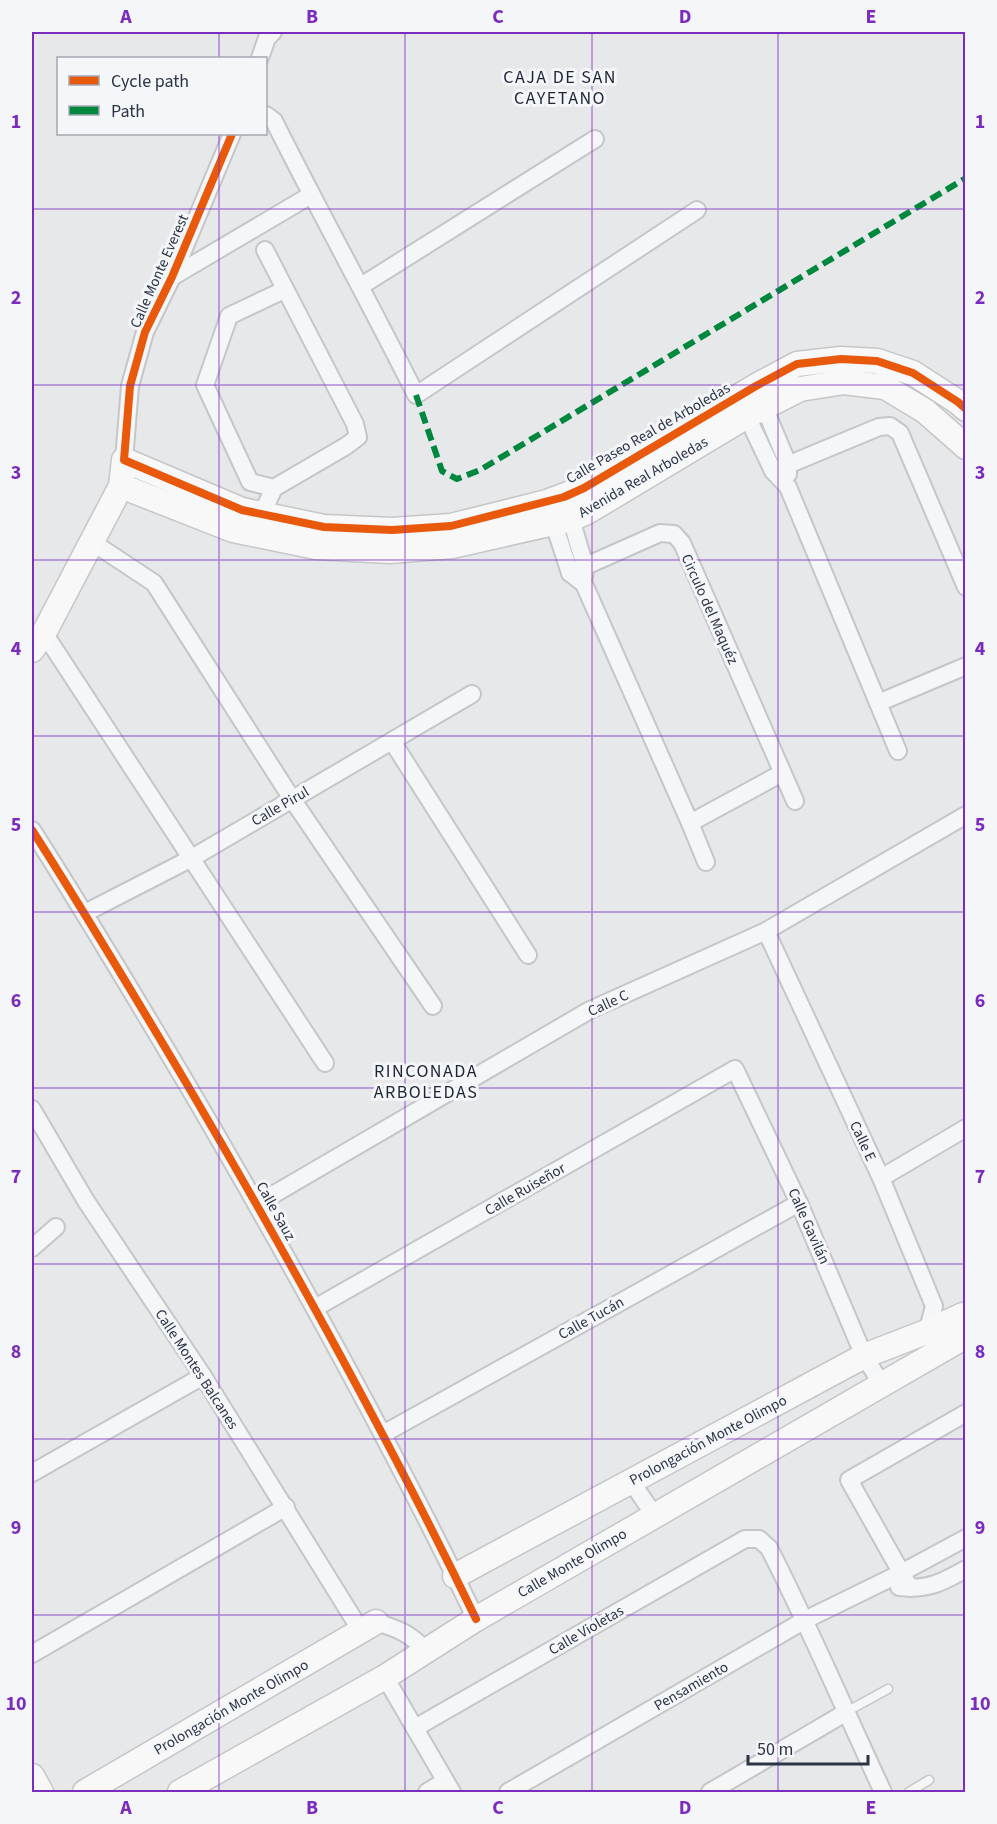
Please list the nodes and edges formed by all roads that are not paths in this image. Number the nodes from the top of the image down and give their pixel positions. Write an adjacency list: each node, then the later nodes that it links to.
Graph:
1 (273, 32): 2 (street)
2 (260, 57)
3 (267, 116): 6 (street)
4 (232, 135): 9 (street, Calle Monte Everest)
5 (595, 139): 10 (street)
6 (311, 195): 9 (street); 10 (street)
7 (697, 210): 10 (street)
8 (265, 250): 11 (street)
9 (172, 277): 15 (street, Calle Monte Everest)
10 (361, 286)
11 (284, 290): 17 (street); 19 (street)
12 (751, 401): 13 (main road); 14 (main road, Avenida Real Arboledas); 16 (street); 20 (main road, Avenida Real Arboledas)
13 (966, 409)
14 (966, 447)
15 (124, 460): 18 (main road, Calle Monte Everest); 21 (main road)
16 (781, 468): 24 (street); 28 (street)
17 (250, 482): 19 (street); 21 (street)
18 (121, 486): 21 (main road, Avenida Real Arboledas); 22 (main road, Calle Monte Everest)
19 (274, 488): 21 (street)
20 (559, 510): 21 (main road, Avenida Real Arboledas); 23 (street)
21 (247, 522)
22 (92, 542): 25 (main road, Calle Monte Everest); 32 (street)
23 (578, 569): 31 (street, Circulo del Maquéz); 35 (street)
24 (966, 587)
25 (38, 641): 37 (street)
26 (966, 666): 28 (street)
27 (472, 694): 29 (street, Calle Pirul)
28 (878, 703): 30 (street)
29 (392, 741): 32 (street, Calle Pirul); 41 (street)
30 (898, 751)
31 (782, 773): 33 (street, Circulo del Maquéz); 35 (street)
32 (292, 799): 37 (street, Calle Pirul); 42 (street)
33 (795, 801)
34 (966, 815): 40 (street, Calle C)
35 (690, 823): 38 (street)
36 (32, 830): 39 (street, Calle Sauz)
37 (192, 858): 39 (street, Calle Pirul); 43 (street)
38 (706, 862)
39 (85, 913): 49 (street, Calle Sauz)
40 (766, 931): 47 (street, Calle E); 49 (street, Calle C)
41 (528, 955)
42 (433, 1006)
43 (325, 1064)
44 (735, 1069): 48 (street, Calle Gavilán); 52 (street, Calle Ruiseñor)
45 (32, 1109): 58 (street, Calle Montes Balcanes)
46 (966, 1128): 47 (street)
47 (880, 1178): 54 (street, Calle E)
48 (799, 1203): 56 (street, Calle Gavilán); 61 (street, Calle Tucán)
49 (257, 1204): 52 (street, Calle Sauz)
50 (56, 1227): 51 (street)
51 (32, 1248)
52 (315, 1308): 61 (street, Calle Sauz)
53 (966, 1315): 54 (main road, Prolongación Monte Olimpo)
54 (926, 1332): 56 (main road, Prolongación Monte Olimpo); 57 (street, Calle E)
55 (966, 1336): 57 (main road, Calle Monte Olimpo)
56 (864, 1356): 59 (street, Calle Gavilán); 63 (main road, Prolongación Monte Olimpo)
57 (927, 1357): 59 (main road, Calle Monte Olimpo)
58 (203, 1376): 62 (street); 64 (street, Calle Montes Balcanes)
59 (881, 1383): 65 (main road, Calle Monte Olimpo)
60 (966, 1413): 69 (street)
61 (383, 1434): 68 (street, Calle Sauz)
62 (32, 1473)
63 (631, 1481): 65 (street); 68 (main road, Prolongación Monte Olimpo)
64 (286, 1507): 72 (street, Calle Montes Balcanes); 74 (street)
65 (654, 1515): 70 (main road, Calle Monte Olimpo)
66 (966, 1538): 69 (street)
67 (966, 1569): 69 (street)
68 (455, 1576): 70 (street, Calle Sauz)
69 (905, 1580): 71 (street, Pensamiento)
70 (476, 1619): 73 (main road, Calle Monte Olimpo)
71 (806, 1620): 77 (street); 78 (street, Calle Violetas); 86 (street, Pensamiento)
72 (369, 1627): 73 (street); 83 (main road, Prolongación Monte Olimpo)
73 (426, 1651): 75 (main road, Calle Monte Olimpo)
74 (32, 1654)
75 (385, 1677): 78 (street); 84 (main road, Calle Monte Olimpo)
76 (888, 1689): 77 (lane)
77 (845, 1713): 87 (street); 88 (street)
78 (415, 1728): 81 (street)
79 (32, 1776): 82 (main road)
80 (929, 1780): 89 (lane)
81 (449, 1787): 85 (street)
82 (41, 1792)
83 (85, 1792)
84 (180, 1792)
85 (427, 1792)
86 (508, 1792)
87 (710, 1792)
88 (883, 1792)
89 (909, 1792)

